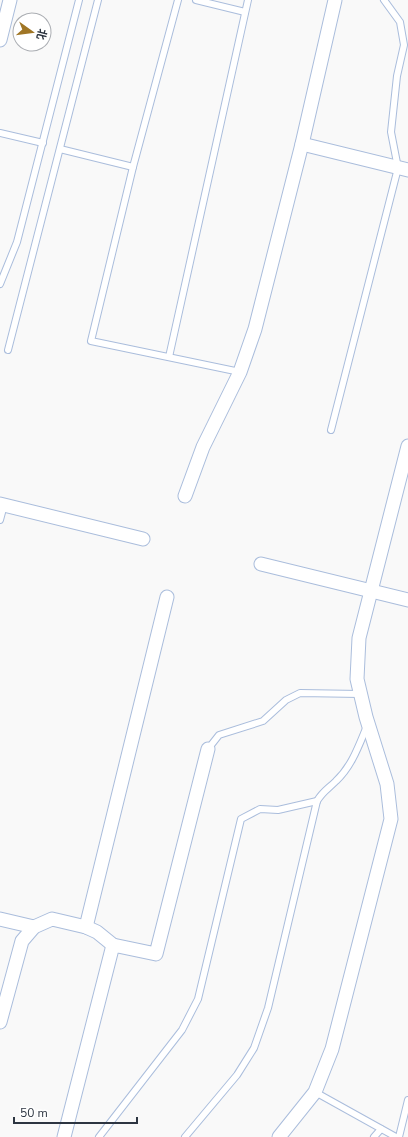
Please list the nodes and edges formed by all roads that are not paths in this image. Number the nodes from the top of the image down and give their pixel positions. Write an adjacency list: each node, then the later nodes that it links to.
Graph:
1 (10, 0): 10 (street)
2 (79, 0): 12 (lane)
3 (98, 0): 14 (lane)
4 (178, 0): 15 (lane)
5 (196, 0): 9 (lane)
6 (248, 0): 9 (lane)
7 (335, 0): 13 (street)
8 (384, 0): 16 (lane)
9 (245, 12): 19 (lane)
10 (0, 40)
11 (0, 133): 12 (lane)
12 (43, 143): 17 (lane)
13 (302, 144): 16 (street); 20 (street)
14 (60, 149): 15 (lane); 18 (lane)
15 (133, 167): 19 (lane)
16 (403, 169): 21 (lane)
17 (0, 284)
18 (8, 350)
19 (169, 357): 20 (lane)
20 (240, 372): 23 (street)
21 (331, 430)
22 (408, 446): 28 (street)
23 (185, 496)
24 (2, 504): 25 (lane); 26 (street)
25 (0, 520)
26 (143, 539)
27 (261, 564): 28 (street)
28 (371, 591): 30 (street); 31 (street)
29 (167, 596): 37 (street)
30 (408, 600)
31 (360, 694): 32 (street); 33 (lane)
32 (368, 724): 34 (lane); 40 (street)
33 (208, 749): 38 (street)
34 (317, 801): 44 (lane); 45 (lane)
35 (0, 919): 36 (street)
36 (34, 927): 37 (street); 39 (street)
37 (86, 927): 38 (street)
38 (113, 945): 43 (street)
39 (0, 1022)
40 (315, 1092): 42 (lane); 46 (street)
41 (408, 1100): 48 (lane)
42 (381, 1128): 47 (lane); 48 (lane)
43 (64, 1137)
44 (99, 1137)
45 (185, 1137)
46 (279, 1137)
47 (374, 1137)
48 (397, 1137)

